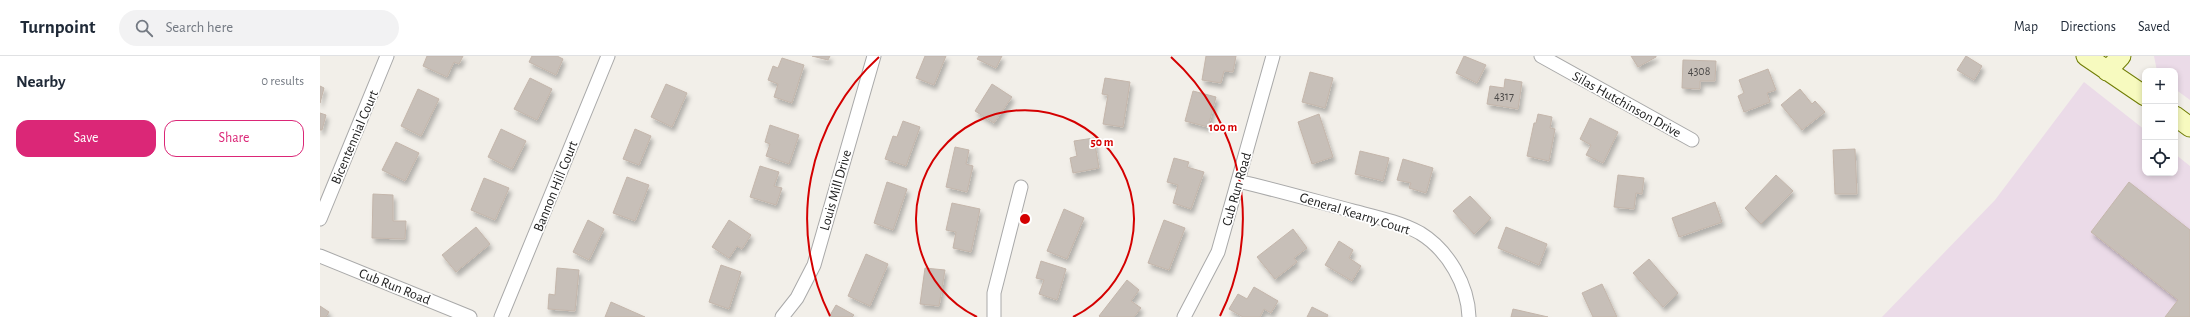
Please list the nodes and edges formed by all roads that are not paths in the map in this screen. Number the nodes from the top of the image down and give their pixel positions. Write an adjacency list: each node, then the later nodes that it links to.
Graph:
1 (387, 56): 15 (street, Bicentennial Court)
2 (608, 56): 18 (street, Bannon Hill Court)
3 (874, 56): 19 (street, Louis Mill Drive)
4 (1273, 56): 13 (street, Cub Run Road)
5 (1541, 56): 12 (street, Silas Hutchinson Drive)
6 (2086, 56): 8 (main road)
7 (2121, 56): 8 (main road)
8 (2107, 71): 9 (main road)
9 (2142, 94)
10 (2178, 118): 11 (main road)
11 (2190, 127)
12 (1692, 140)
13 (1238, 181): 21 (street, Cub Run Road); 22 (street, General Kearny Court)
14 (1021, 187): 20 (street)
15 (320, 218)
16 (320, 256): 17 (street, Cub Run Road)
17 (470, 317)
18 (501, 317)
19 (782, 317)
20 (994, 317)
21 (1184, 317)
22 (1469, 317)

